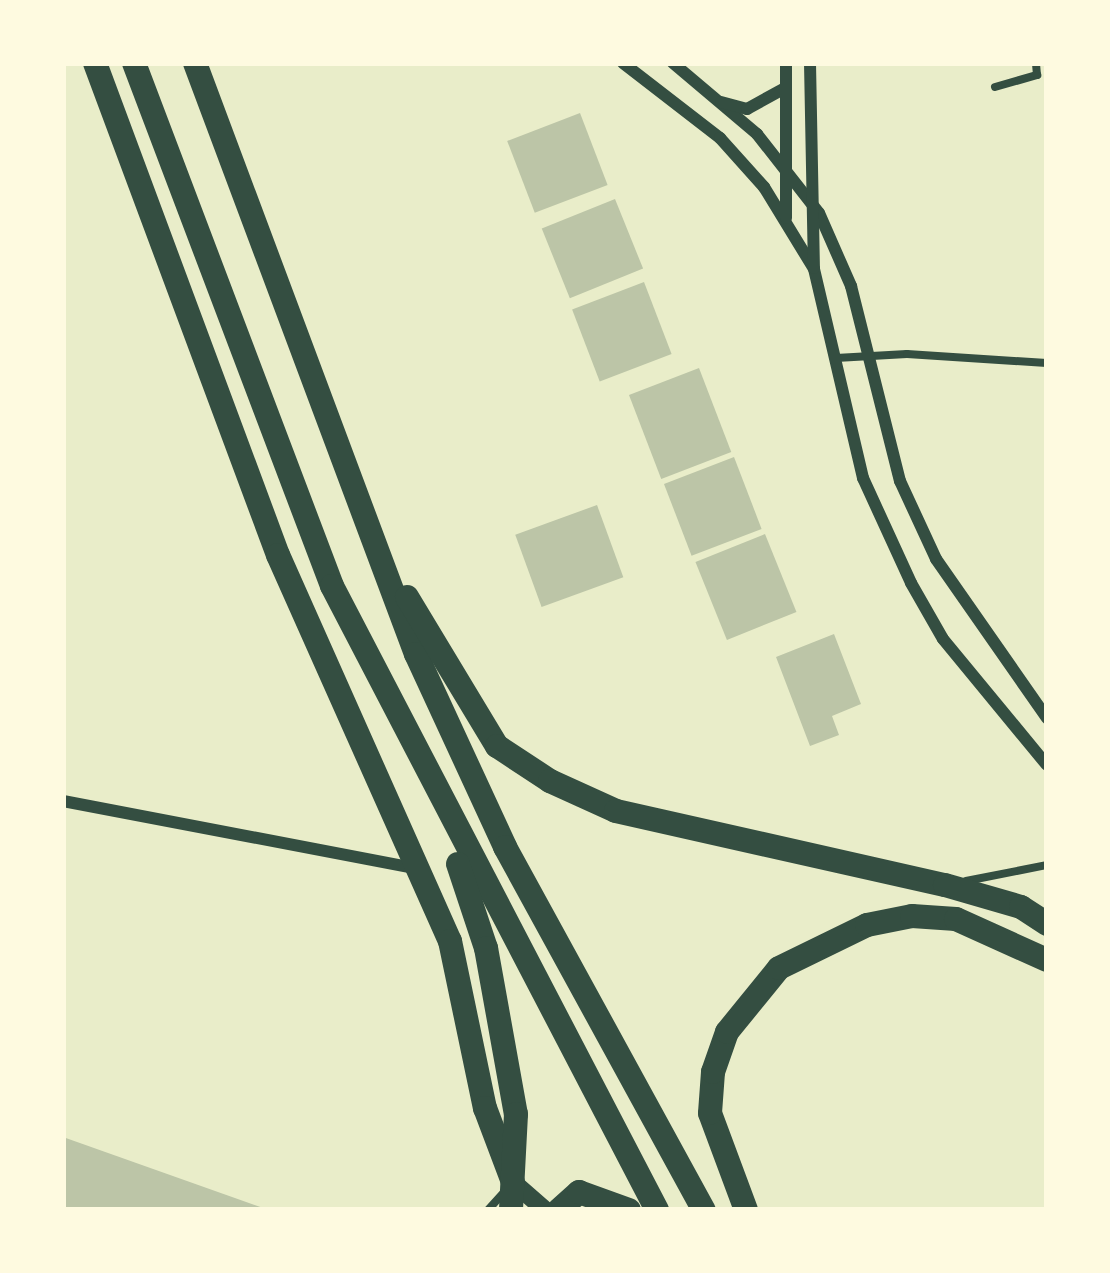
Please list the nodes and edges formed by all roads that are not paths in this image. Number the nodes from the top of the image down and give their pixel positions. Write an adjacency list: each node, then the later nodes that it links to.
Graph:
1 (95, 63): 25 (main road)
2 (134, 63): 22 (main road)
3 (195, 63): 19 (main road)
4 (623, 63): 14 (street)
5 (673, 63): 11 (street)
6 (786, 63): 10 (street)
7 (810, 63): 13 (street)
8 (1036, 63): 9 (lane)
9 (995, 87)
10 (785, 88): 11 (street); 12 (street)
11 (715, 100): 12 (street)
12 (787, 168): 13 (street); 14 (street)
13 (818, 213): 15 (street); 16 (street)
14 (785, 222): 15 (street)
15 (814, 269): 17 (street)
16 (868, 355): 17 (lane); 18 (lane); 20 (street)
17 (836, 358): 21 (street)
18 (1047, 363)
19 (378, 548): 26 (main road); 36 (main road)
20 (1047, 718)
21 (1047, 765)
22 (434, 794): 29 (main road); 35 (main road)
23 (63, 801): 25 (street)
24 (1047, 865): 26 (lane)
25 (423, 869): 29 (main road)
26 (945, 885): 27 (main road)
27 (1047, 925)
28 (1047, 964): 37 (main road)
29 (513, 1182): 30 (lane); 31 (main road); 32 (street)
30 (488, 1210)
31 (511, 1210)
32 (545, 1210)
33 (559, 1210): 34 (main road)
34 (628, 1210)
35 (657, 1210)
36 (704, 1210)
37 (750, 1210)

